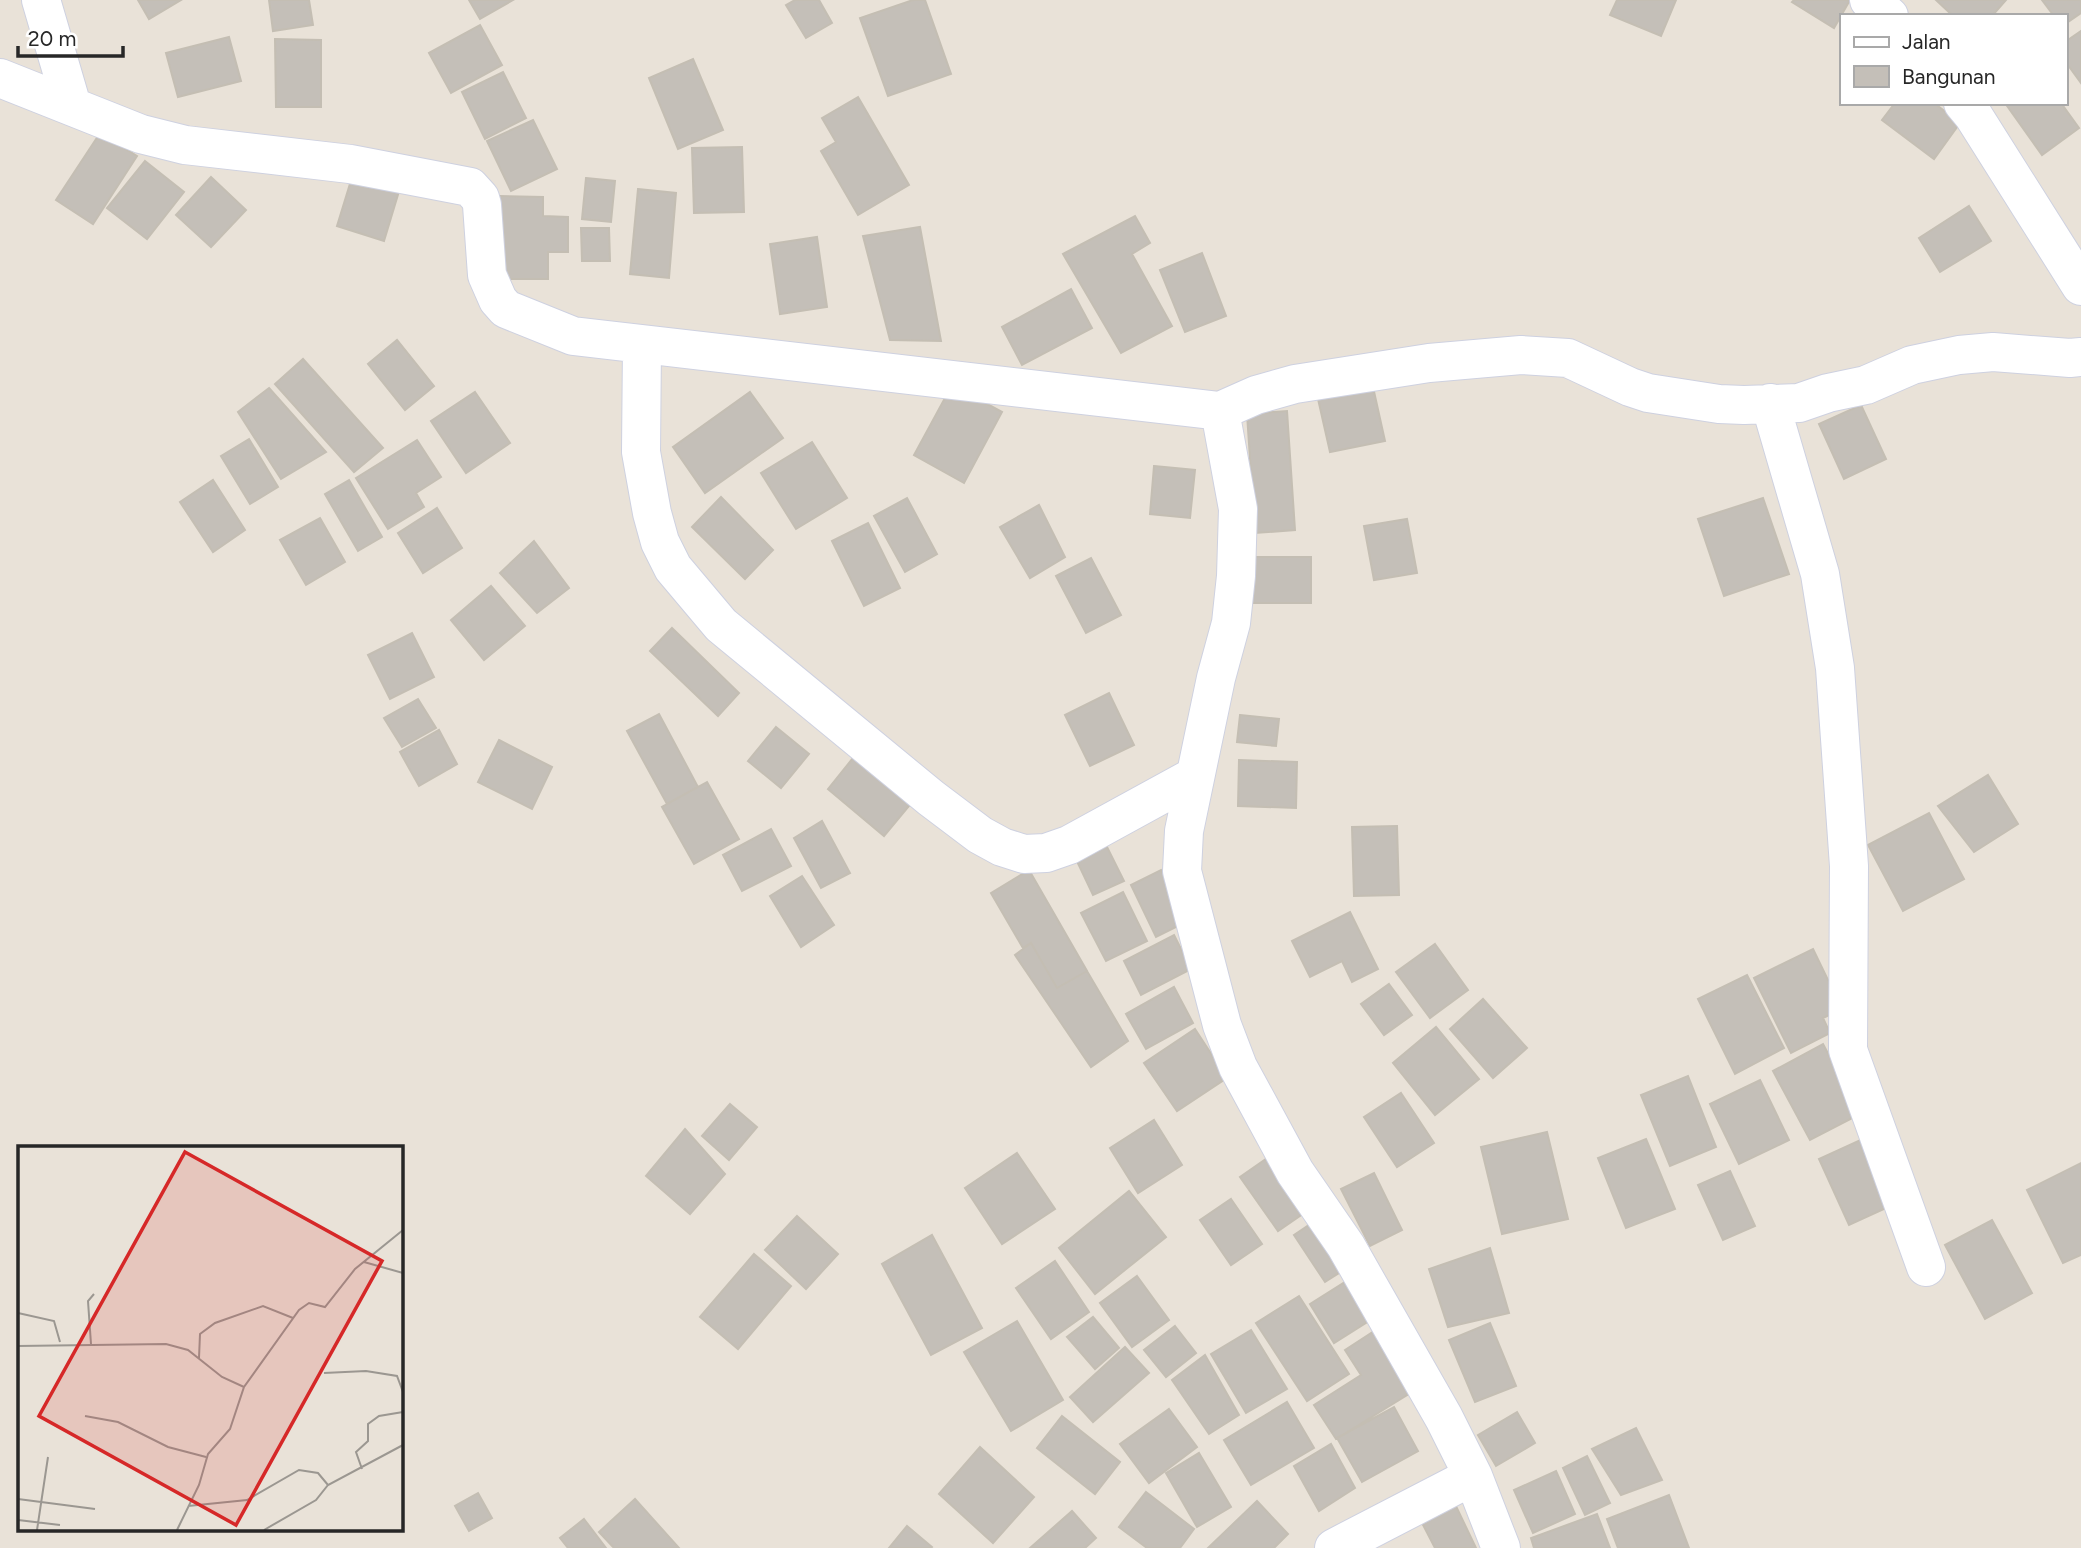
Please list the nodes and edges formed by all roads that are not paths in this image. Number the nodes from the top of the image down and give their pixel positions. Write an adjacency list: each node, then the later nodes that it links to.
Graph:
1 (41, 0): 6 (street)
2 (1870, 0): 3 (street)
3 (1887, 14)
4 (0, 78): 6 (street)
5 (1965, 105): 7 (street)
6 (72, 106): 8 (street)
7 (2081, 286)
8 (642, 344): 11 (street); 12 (street)
9 (2081, 356): 10 (street)
10 (1770, 403): 11 (street); 13 (street)
11 (1220, 411): 12 (street)
12 (1195, 776): 14 (street)
13 (1926, 1267)
14 (1473, 1476): 15 (street); 16 (street)
15 (1335, 1548)
16 (1501, 1548)

